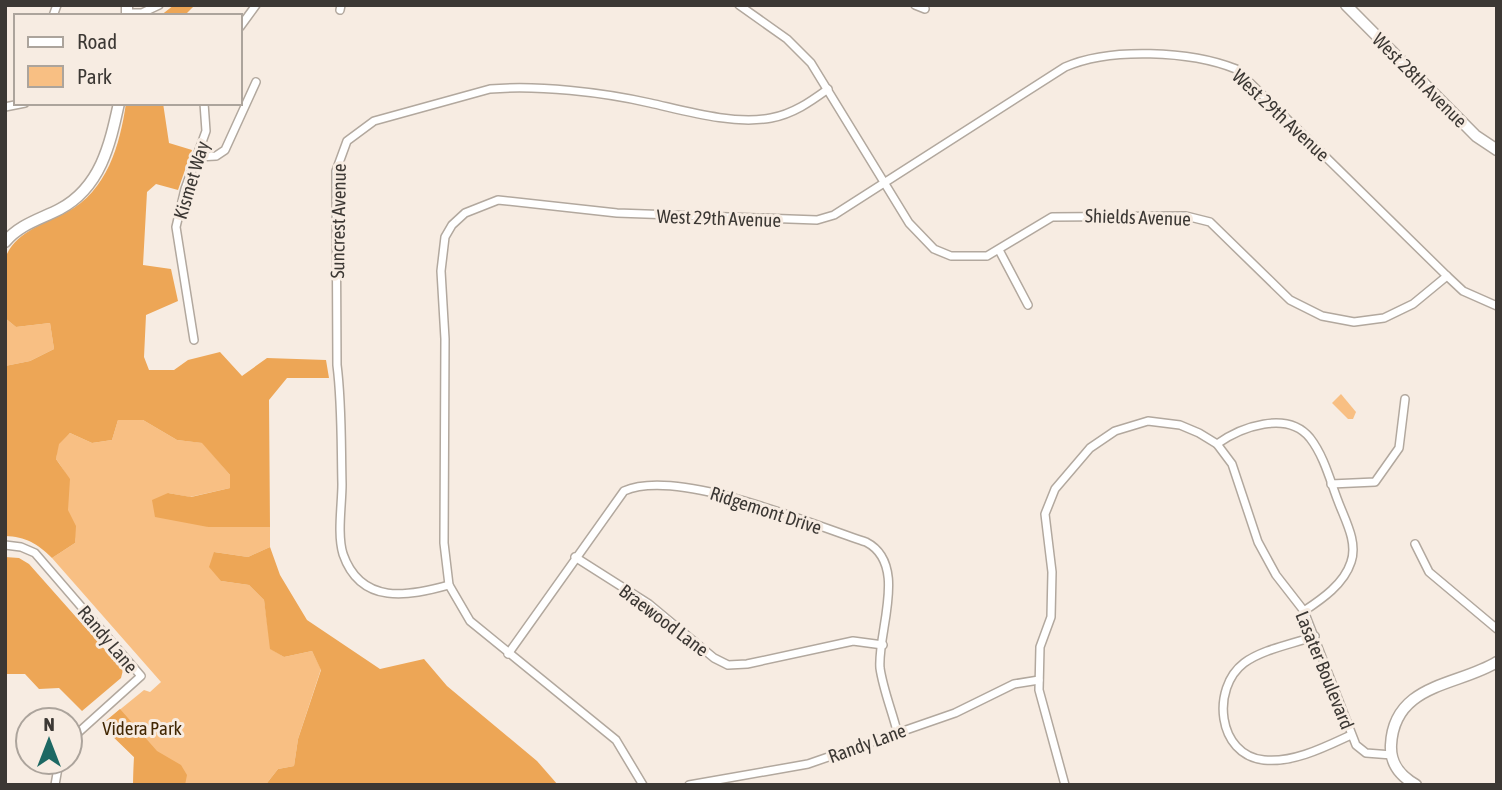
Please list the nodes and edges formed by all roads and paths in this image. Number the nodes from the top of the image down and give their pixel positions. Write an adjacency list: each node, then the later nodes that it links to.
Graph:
1 (159, 5): 7 (street)
2 (256, 5): 8 (street)
3 (739, 5): 10 (street, Shields Avenue)
4 (915, 5): 6 (street)
5 (1346, 5): 13 (street, West 28th Avenue)
6 (926, 9)
7 (127, 11)
8 (242, 24)
9 (256, 82): 14 (street)
10 (828, 89): 15 (street, Shields Avenue); 28 (street, Suncrest Avenue)
11 (119, 105): 16 (street)
12 (204, 105): 14 (street, Kismet Way)
13 (1497, 150)
14 (197, 158): 21 (street, Kismet Way)
15 (886, 180): 17 (street, Shields Avenue); 18 (street, West 29th Avenue); 28 (street, West 29th Avenue)
16 (5, 242)
17 (999, 250): 18 (street, Shields Avenue); 19 (street)
18 (1447, 276): 20 (street, West 29th Avenue)
19 (1028, 304)
20 (1497, 306)
21 (194, 340)
22 (1405, 399): 24 (street)
23 (1217, 444): 24 (street); 29 (street, Lasater Boulevard); 35 (street)
24 (1331, 484): 29 (street)
25 (1415, 544): 30 (street)
26 (5, 545): 36 (street, Randy Lane)
27 (575, 557): 32 (street, Braewood Lane); 32 (street, Ridgemont Drive); 33 (street, Ridgemont Drive)
28 (449, 585): 33 (street, West 29th Avenue)
29 (1304, 611): 31 (street, Lasater Boulevard)
30 (1497, 629)
31 (1315, 636): 38 (street, Lasater Boulevard); 38 (street)
32 (883, 645): 37 (street, Ridgemont Drive)
33 (508, 654): 40 (street, West 29th Avenue)
34 (1497, 662): 39 (street)
35 (1039, 680): 37 (street, Randy Lane); 42 (street)
36 (84, 727)
37 (897, 731): 41 (street, Randy Lane)
38 (1351, 735): 39 (street, Lasater Boulevard)
39 (1392, 755): 43 (street)
40 (643, 785)
41 (689, 785)
42 (1065, 785)
43 (1416, 785)

